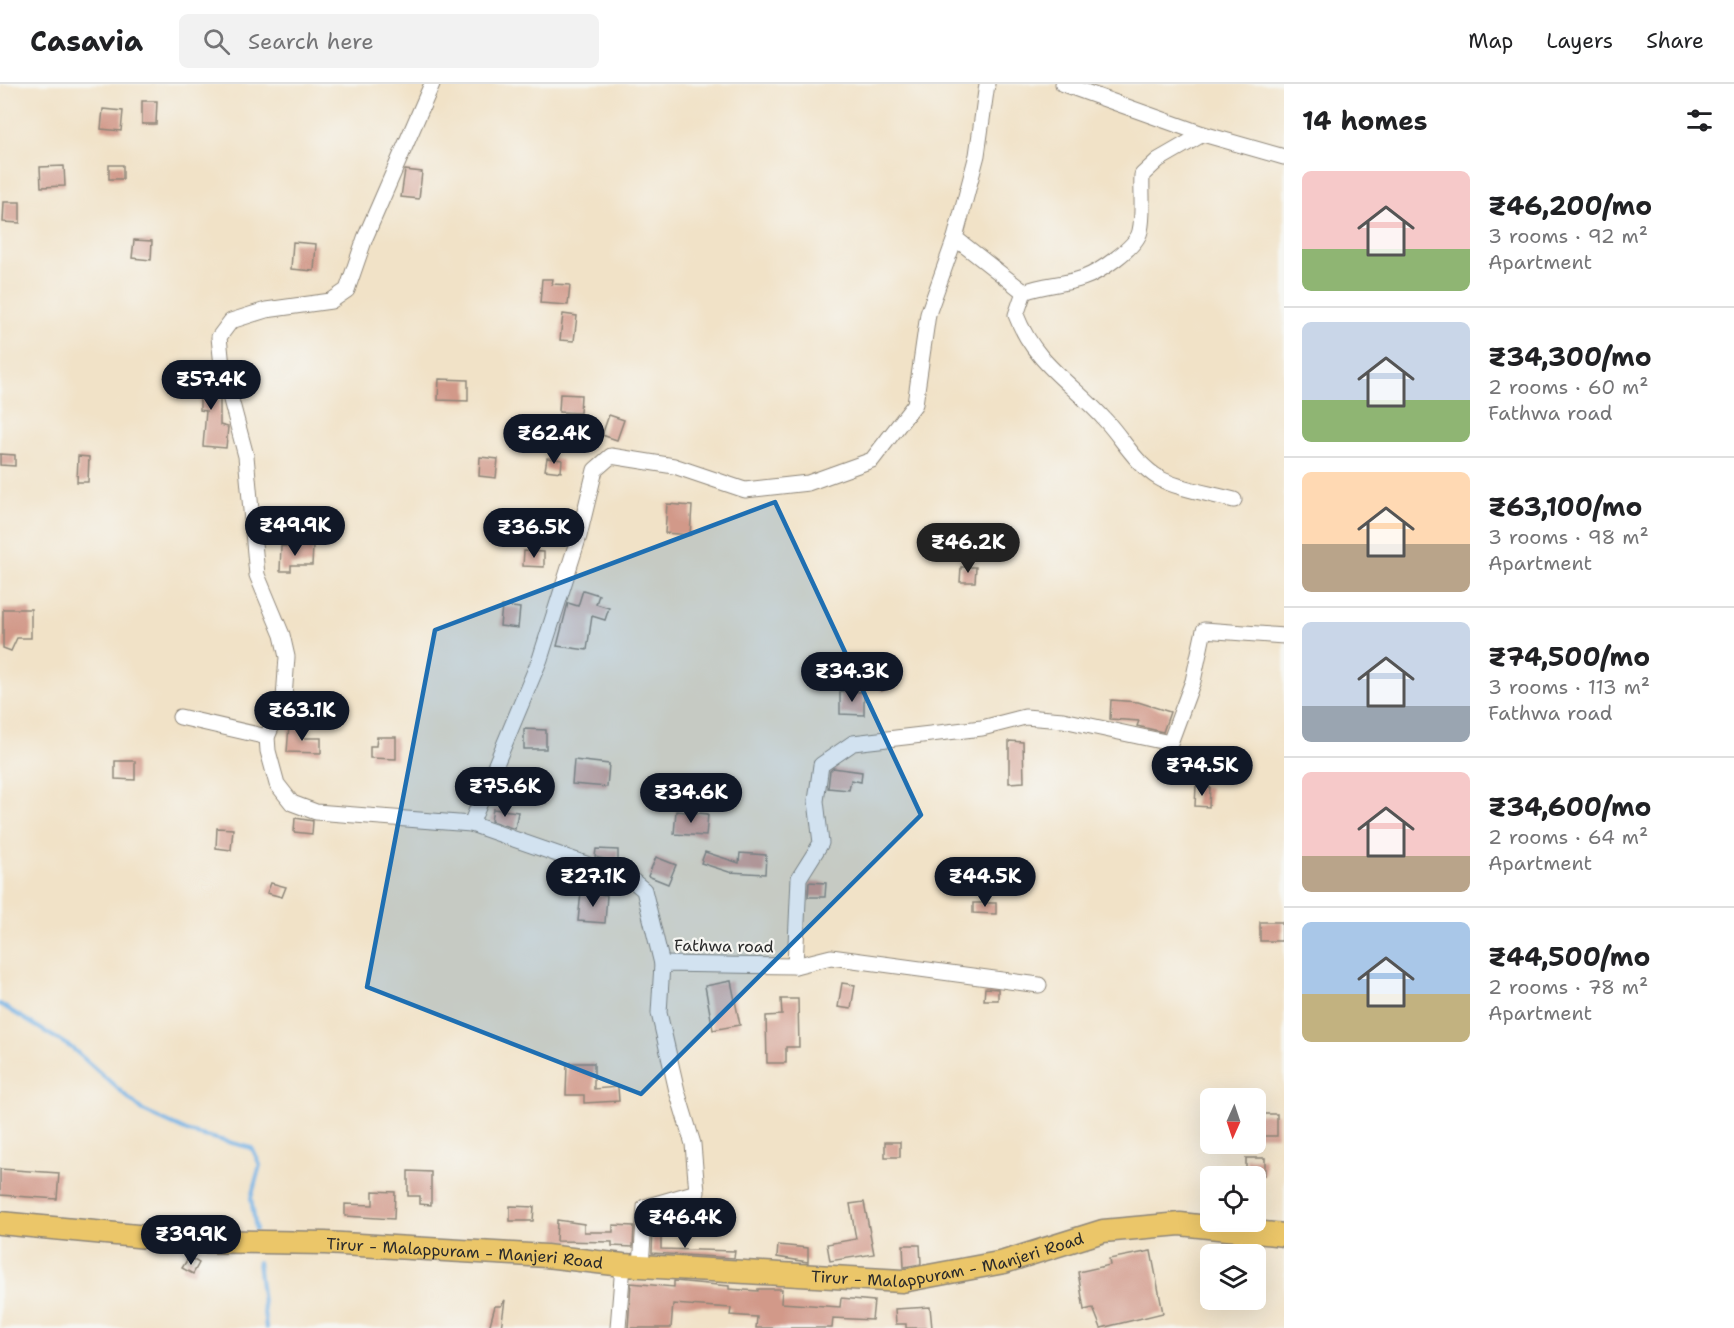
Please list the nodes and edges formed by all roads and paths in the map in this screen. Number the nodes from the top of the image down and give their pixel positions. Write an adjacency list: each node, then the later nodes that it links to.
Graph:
1 (432, 84): 11 (street)
2 (987, 84): 6 (street)
3 (1063, 84): 4 (street)
4 (1203, 134): 5 (street); 7 (street)
5 (1284, 157)
6 (955, 238): 7 (street); 12 (street)
7 (1024, 292): 8 (street)
8 (1234, 500)
9 (1284, 636): 14 (street, Fathwa road)
10 (180, 717): 11 (street)
11 (267, 737): 12 (street)
12 (471, 824): 13 (street)
13 (662, 963): 14 (street, Fathwa road); 18 (street, Fathwa road)
14 (795, 966): 15 (street)
15 (1039, 985)
16 (0, 1223): 18 (main road, Tirur - Malappuram - Manjeri Road)
17 (1284, 1235): 18 (main road, Tirur - Malappuram - Manjeri Road)
18 (632, 1266): 19 (street)
19 (618, 1328)

